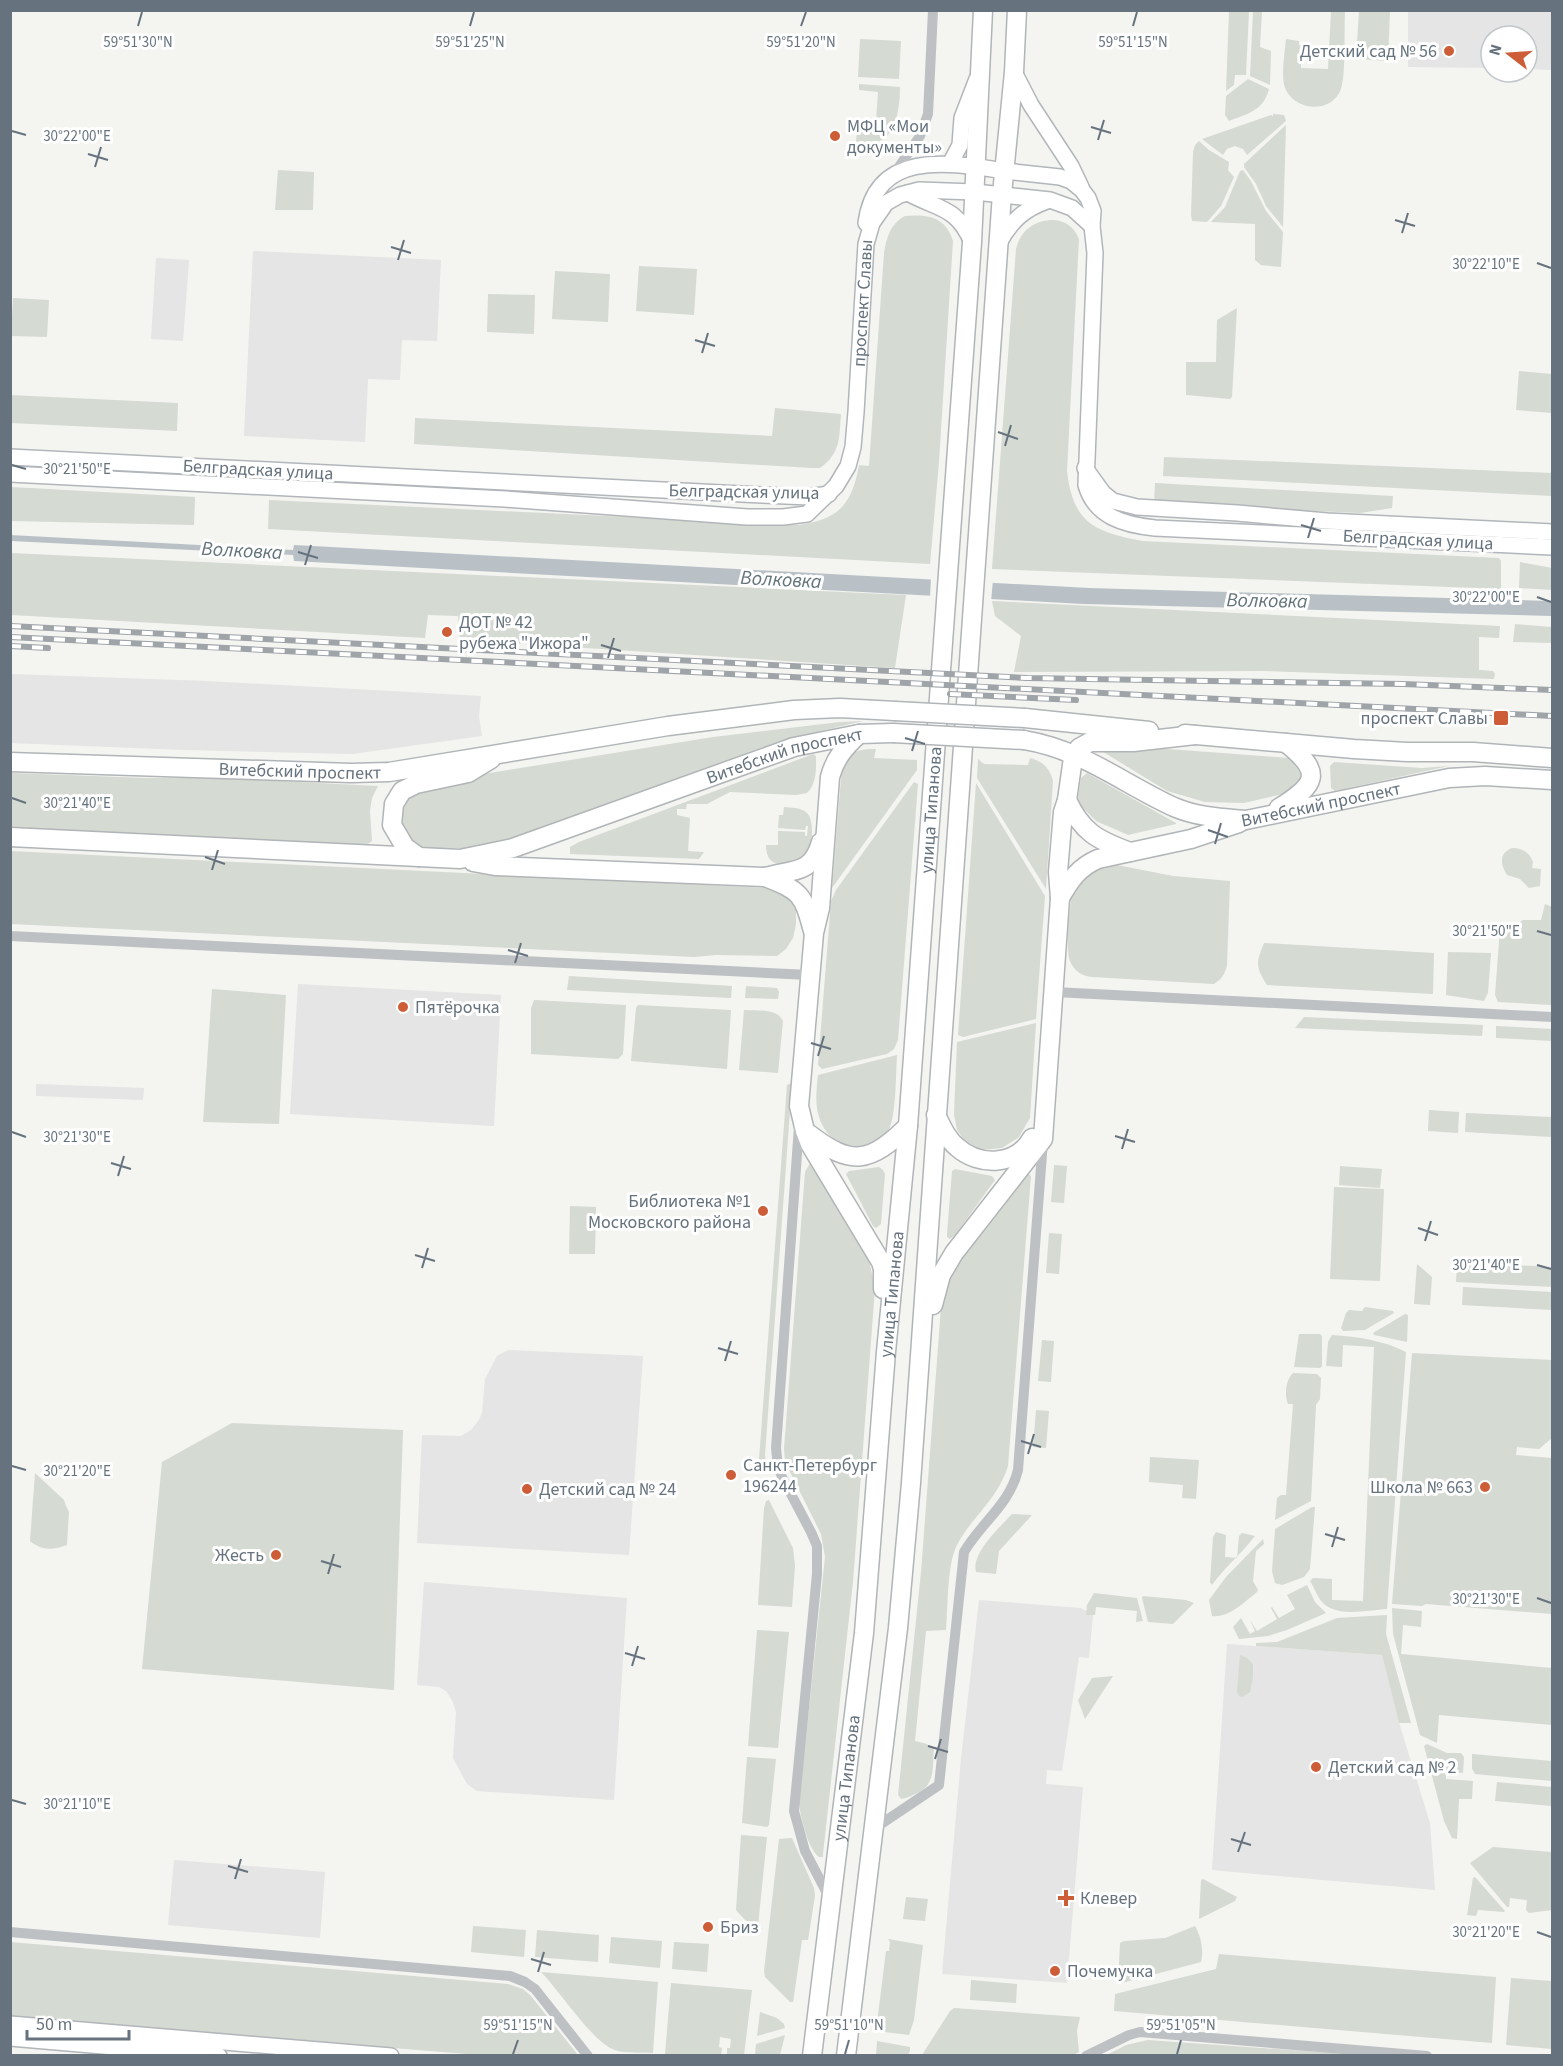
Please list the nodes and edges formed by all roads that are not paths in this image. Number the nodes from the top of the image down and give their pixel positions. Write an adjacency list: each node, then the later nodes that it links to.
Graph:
1 (933, 10): 10 (street)
2 (983, 10): 4 (main road)
3 (1017, 10): 5 (main road)
4 (981, 68): 6 (street); 8 (main road)
5 (1014, 72): 9 (main road); 11 (street)
6 (950, 164): 7 (street, проспект Славы); 8 (street, проспект Славы)
7 (917, 166): 10 (street, проспект Славы); 12 (street)
8 (976, 166): 9 (street, проспект Славы); 13 (main road)
9 (1004, 171): 11 (street, проспект Славы); 14 (main road)
10 (893, 175): 18 (street, проспект Славы)
11 (1082, 190): 16 (street)
12 (914, 192): 13 (street); 17 (street); 18 (street, проспект Славы)
13 (975, 192): 14 (street); 17 (main road)
14 (1002, 195): 15 (street); 19 (main road)
15 (1050, 200): 16 (street); 19 (street)
16 (1092, 226): 21 (street)
17 (972, 242): 50 (main road, улица Типанова)
18 (866, 244): 23 (street, проспект Славы)
19 (998, 245): 49 (main road, улица Типанова)
20 (10, 457): 23 (street, Белградская улица)
21 (1085, 468): 24 (street, Белградская улица); 25 (street, Белградская улица)
22 (10, 474): 23 (street, Белградская улица)
23 (829, 494)
24 (1552, 532)
25 (1552, 547)
26 (859, 734): 30 (main road, Витебский проспект, bridge); 37 (main road); 41 (main road, Витебский проспект)
27 (1195, 735): 28 (main road, Витебский проспект); 29 (main road, Витебский проспект, bridge); 30 (main road)
28 (1286, 743): 31 (main road, Витебский проспект); 35 (main road)
29 (497, 754): 32 (main road, Витебский проспект); 40 (main road)
30 (1075, 754): 34 (main road); 36 (main road, Витебский проспект)
31 (1552, 758)
32 (10, 762)
33 (1552, 780): 35 (main road, Витебский проспект)
34 (1067, 800): 39 (main road); 43 (main road)
35 (1267, 815): 36 (main road, Витебский проспект)
36 (1246, 820): 39 (main road)
37 (826, 826): 42 (main road); 44 (main road)
38 (10, 837): 40 (main road, Витебский проспект)
39 (1130, 852): 43 (main road)
40 (418, 857): 41 (main road, Витебский проспект)
41 (460, 859): 42 (main road)
42 (765, 877): 44 (main road)
43 (1060, 898): 47 (main road)
44 (814, 933): 46 (main road)
45 (10, 936): 46 (street)
46 (810, 975): 52 (main road)
47 (1054, 992): 48 (street); 51 (main road)
48 (1552, 1017)
49 (936, 1115): 51 (main road); 54 (main road, улица Типанова)
50 (908, 1126): 52 (main road); 53 (main road, улица Типанова)
51 (1042, 1129): 54 (main road); 55 (street, улица Типанова)
52 (802, 1130): 53 (main road); 56 (street, улица Типанова)
53 (886, 1352): 56 (main road, улица Типанова)
54 (921, 1354): 55 (main road, улица Типанова)
55 (875, 1828): 64 (main road, улица Типанова)
56 (831, 1902): 63 (main road, улица Типанова)
57 (10, 1932): 62 (street)
58 (10, 2024): 61 (street)
59 (10, 2038): 60 (street)
60 (219, 2055)
61 (391, 2055)
62 (588, 2055)
63 (812, 2055)
64 (846, 2055)
65 (1086, 2055): 66 (street)
66 (1427, 2055)

